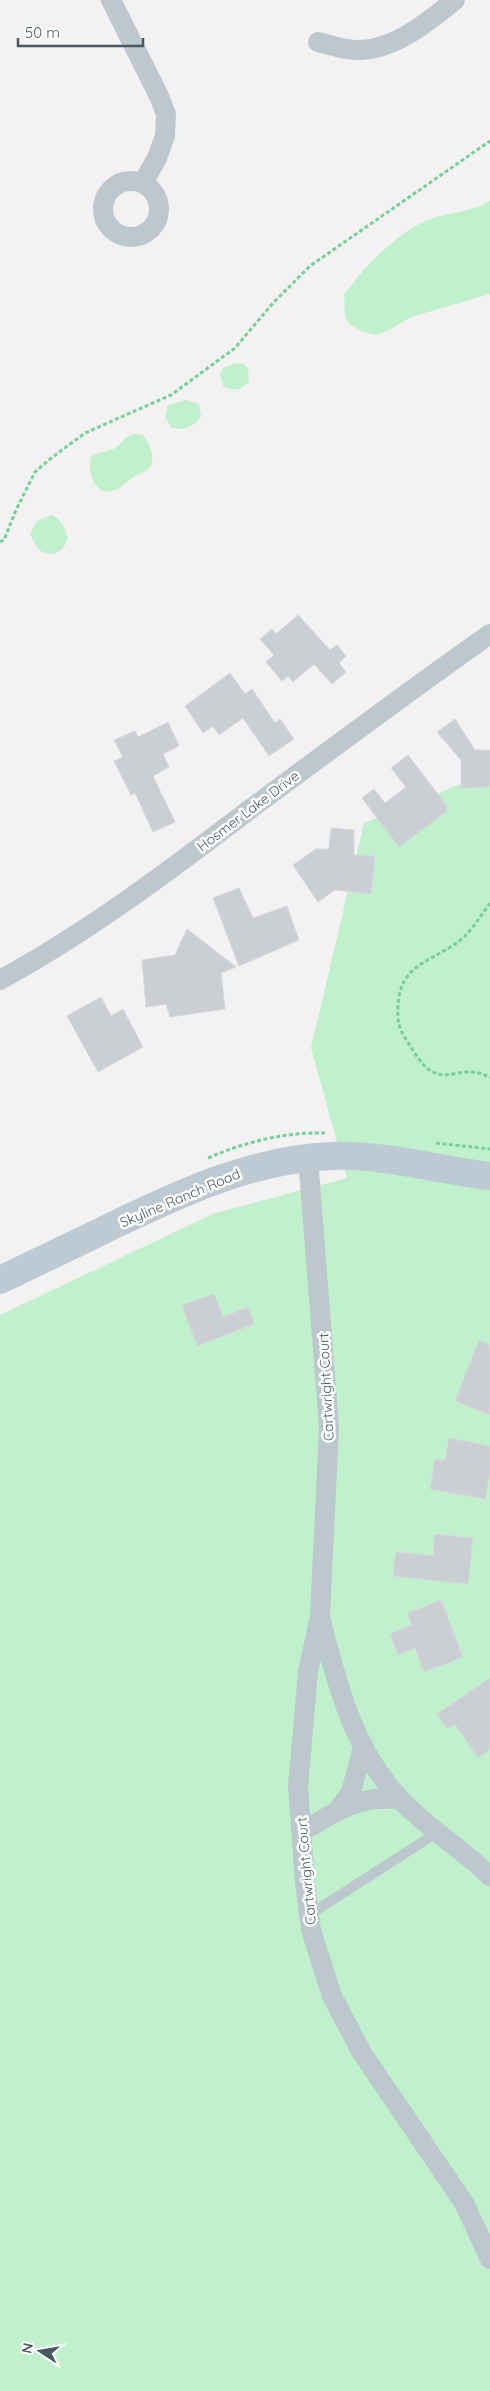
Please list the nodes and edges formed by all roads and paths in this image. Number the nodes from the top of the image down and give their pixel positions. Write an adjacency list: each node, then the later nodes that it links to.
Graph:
1 (111, 0): 5 (street)
2 (455, 0): 3 (street)
3 (318, 42)
4 (490, 141): 6 (path)
5 (143, 183)
6 (0, 542)
7 (490, 634): 9 (street, Hosmer Lake Drive)
8 (490, 903): 10 (path)
9 (0, 980)
10 (490, 1077)
11 (308, 1158): 12 (street, Skyline Ranch Road); 13 (street, Skyline Ranch Road); 14 (street, Cartwright Court)
12 (490, 1176)
13 (0, 1280)
14 (320, 1617): 15 (street, Cartwright Court); 18 (street, Cartwright Court)
15 (363, 1748): 16 (street, Cartwright Court); 17 (street)
16 (400, 1799): 17 (street); 19 (street, Cartwright Court)
17 (338, 1810): 18 (street)
18 (302, 1832): 21 (street, Cartwright Court)
19 (438, 1832): 20 (street, Cartwright Court); 21 (lane)
20 (490, 1876)
21 (309, 1915): 22 (street, Cartwright Court)
22 (490, 2259)

